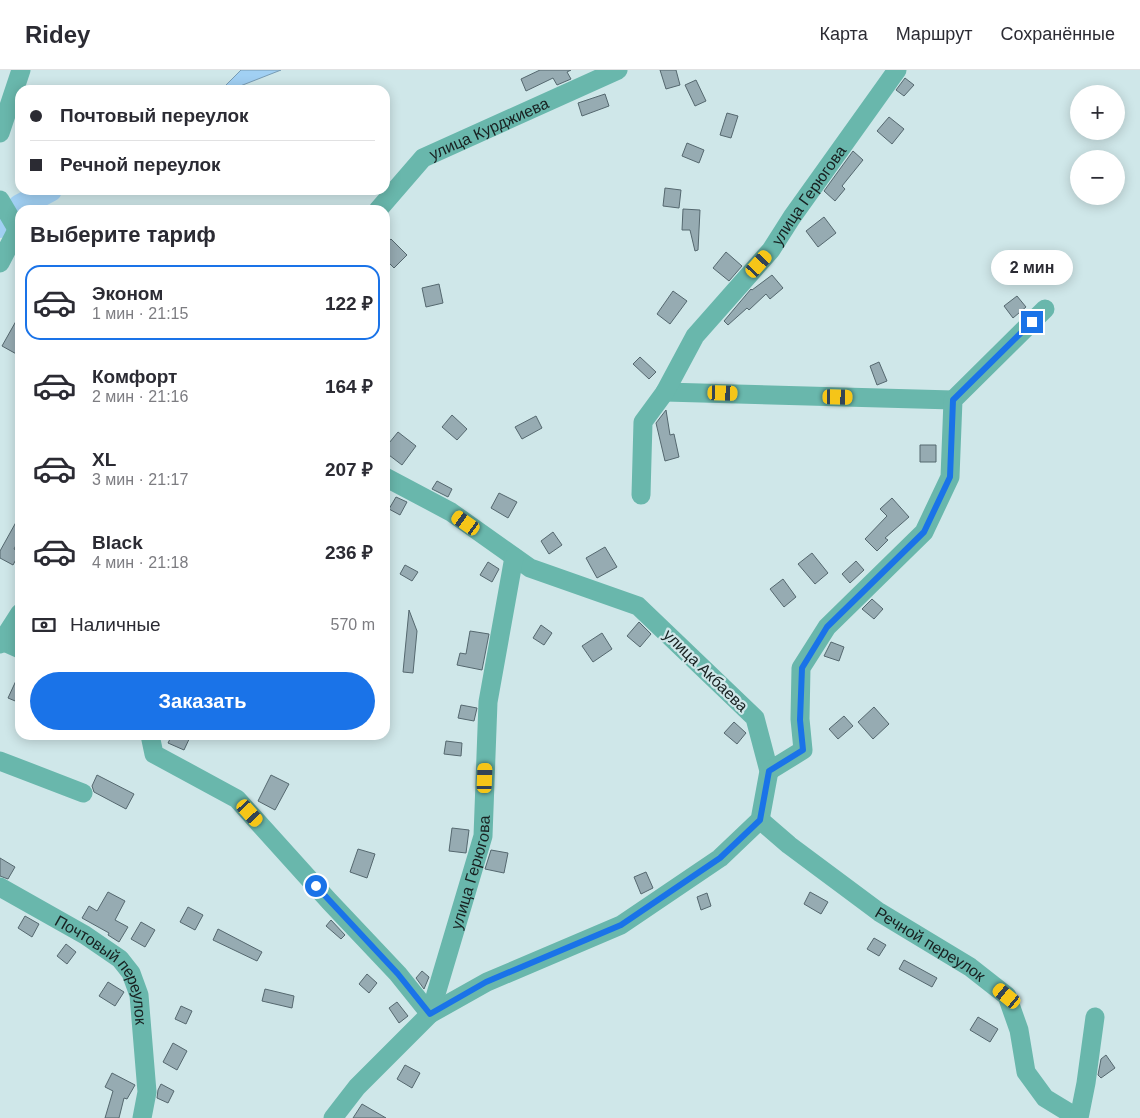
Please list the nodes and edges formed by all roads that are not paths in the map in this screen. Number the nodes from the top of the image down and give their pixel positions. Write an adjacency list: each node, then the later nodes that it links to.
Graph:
1 (21, 70): 4 (street)
2 (618, 70): 8 (street, улица Курджиева)
3 (897, 70): 13 (street, улица Герюгова)
4 (16, 85)
5 (15, 88): 6 (street)
6 (0, 133)
7 (0, 200): 9 (street)
8 (382, 205)
9 (15, 227)
10 (15, 237): 11 (street)
11 (0, 263)
12 (1045, 309): 14 (street)
13 (666, 392): 14 (street); 16 (street, улица Герюгова)
14 (953, 400): 25 (street)
15 (390, 480): 17 (street, улица Акбаева)
16 (641, 495)
17 (514, 557): 25 (street, улица Акбаева); 29 (street, улица Герюгова)
18 (15, 619): 19 (street)
19 (0, 620)
20 (15, 621): 21 (street)
21 (1, 642): 22 (street)
22 (15, 647)
23 (151, 740): 29 (street)
24 (0, 761): 26 (street)
25 (769, 771): 27 (street, улица Акбаева)
26 (82, 792)
27 (760, 820): 29 (street); 33 (street, Речной переулок)
28 (0, 887): 31 (street, Почтовый переулок)
29 (430, 1014): 32 (street, улица Герюгова)
30 (1095, 1017): 33 (street)
31 (142, 1118)
32 (333, 1118)
33 (1079, 1118)

